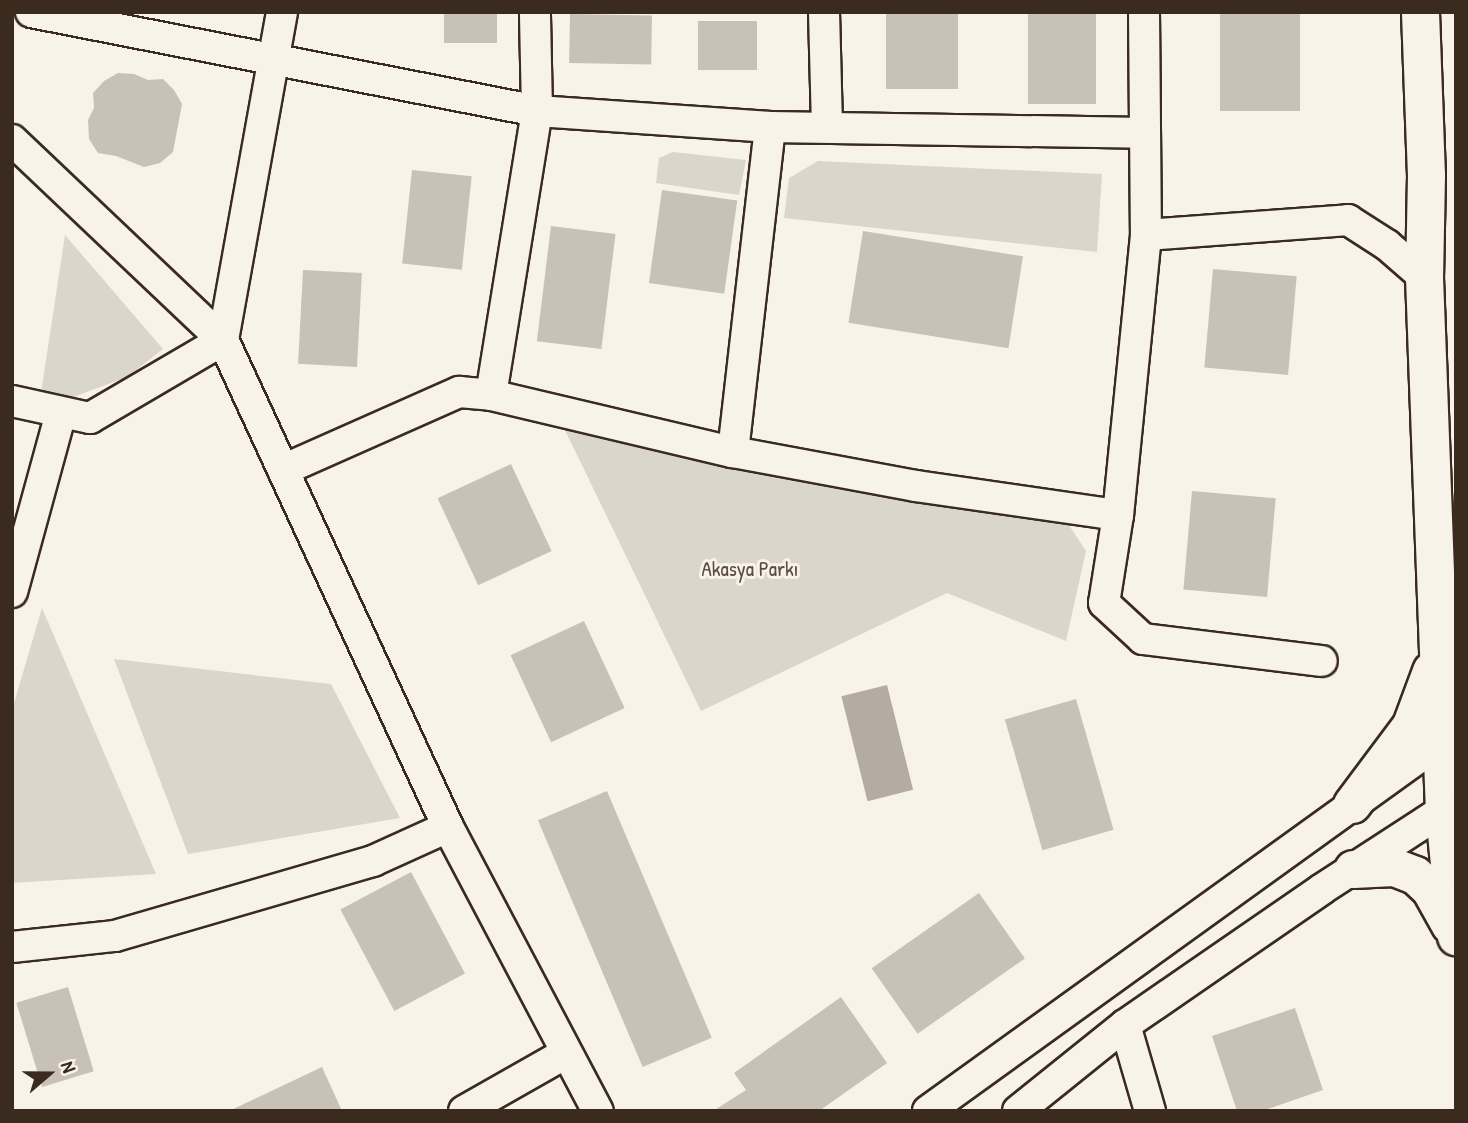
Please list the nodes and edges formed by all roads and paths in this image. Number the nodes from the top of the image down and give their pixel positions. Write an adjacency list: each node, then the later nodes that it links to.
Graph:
1 (31, 12): 7 (street)
2 (282, 12): 7 (street)
3 (535, 12): 8 (street)
4 (824, 12): 9 (street)
5 (1144, 12): 11 (street)
6 (1420, 12): 14 (main road)
7 (272, 60): 8 (street); 15 (street)
8 (537, 111): 10 (street); 16 (street)
9 (827, 126): 10 (street); 11 (street)
10 (770, 127): 19 (street)
11 (1144, 133): 13 (street)
12 (14, 140): 15 (street)
13 (1146, 235): 14 (street); 21 (street)
14 (1424, 277): 23 (main road)
15 (223, 340): 18 (street); 20 (street)
16 (491, 395): 19 (street); 20 (street)
17 (12, 401): 18 (street)
18 (61, 413): 22 (street)
19 (733, 452): 21 (street)
20 (284, 470): 28 (street)
21 (1118, 515): 24 (street)
22 (12, 592)
23 (1437, 621): 25 (main road); 26 (main road)
24 (1322, 661)
25 (1449, 736): 26 (street); 27 (main road)
26 (1352, 804): 36 (street)
27 (1450, 807): 29 (street); 30 (main road)
28 (448, 827): 31 (street); 33 (street)
29 (1353, 869): 30 (main road); 32 (street)
30 (1456, 936)
31 (12, 947)
32 (1125, 1025): 37 (street); 38 (street)
33 (566, 1053): 34 (street); 35 (street)
34 (592, 1104)
35 (464, 1111)
36 (928, 1111)
37 (1018, 1111)
38 (1150, 1111)

